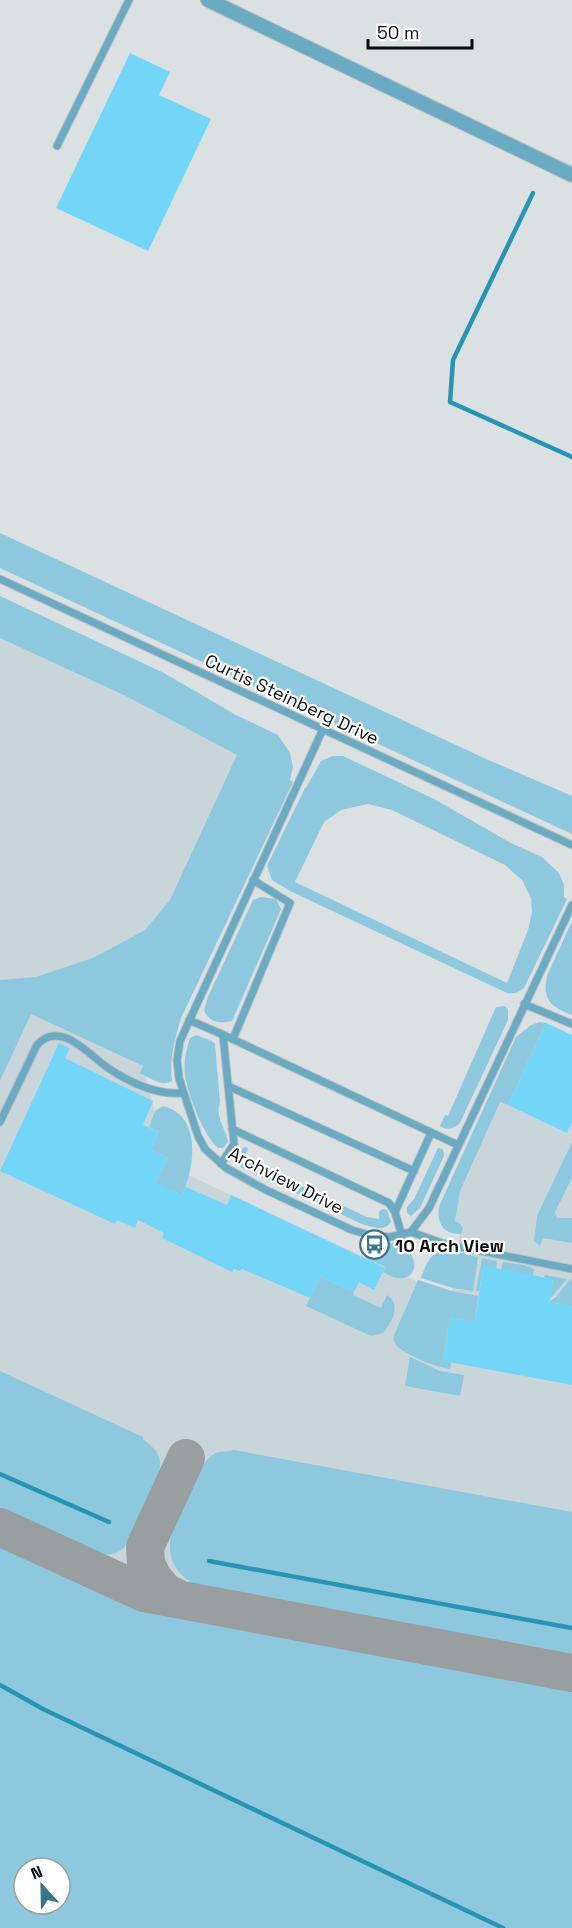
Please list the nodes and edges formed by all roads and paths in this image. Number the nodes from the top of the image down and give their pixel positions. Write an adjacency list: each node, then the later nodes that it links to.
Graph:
1 (129, 0): 3 (lane)
2 (208, 0): 4 (street)
3 (57, 146)
4 (572, 174)
5 (0, 579): 6 (lane, Curtis Steinberg Drive)
6 (323, 729): 7 (lane, Curtis Steinberg Drive); 8 (lane, Archview Drive)
7 (572, 845)
8 (253, 880): 11 (lane, Archview Drive); 14 (lane)
9 (572, 904): 10 (lane, Archview Drive)
10 (524, 1004): 12 (lane); 20 (lane, Archview Drive)
11 (189, 1020): 13 (lane); 16 (lane, Archview Drive)
12 (572, 1024)
13 (223, 1035): 14 (lane); 15 (lane)
14 (233, 1039): 19 (lane)
15 (228, 1086): 18 (lane); 22 (lane)
16 (182, 1093): 17 (lane); 21 (lane, Archview Drive)
17 (0, 1122)
18 (232, 1129): 21 (lane); 23 (lane)
19 (431, 1133): 20 (lane); 22 (lane)
20 (458, 1146): 24 (lane, Archview Drive)
21 (221, 1164): 25 (lane, Archview Drive)
22 (414, 1171): 23 (lane)
23 (395, 1212): 25 (lane)
24 (411, 1232): 25 (lane, Archview Drive); 26 (lane)
25 (402, 1236)
26 (572, 1269)

